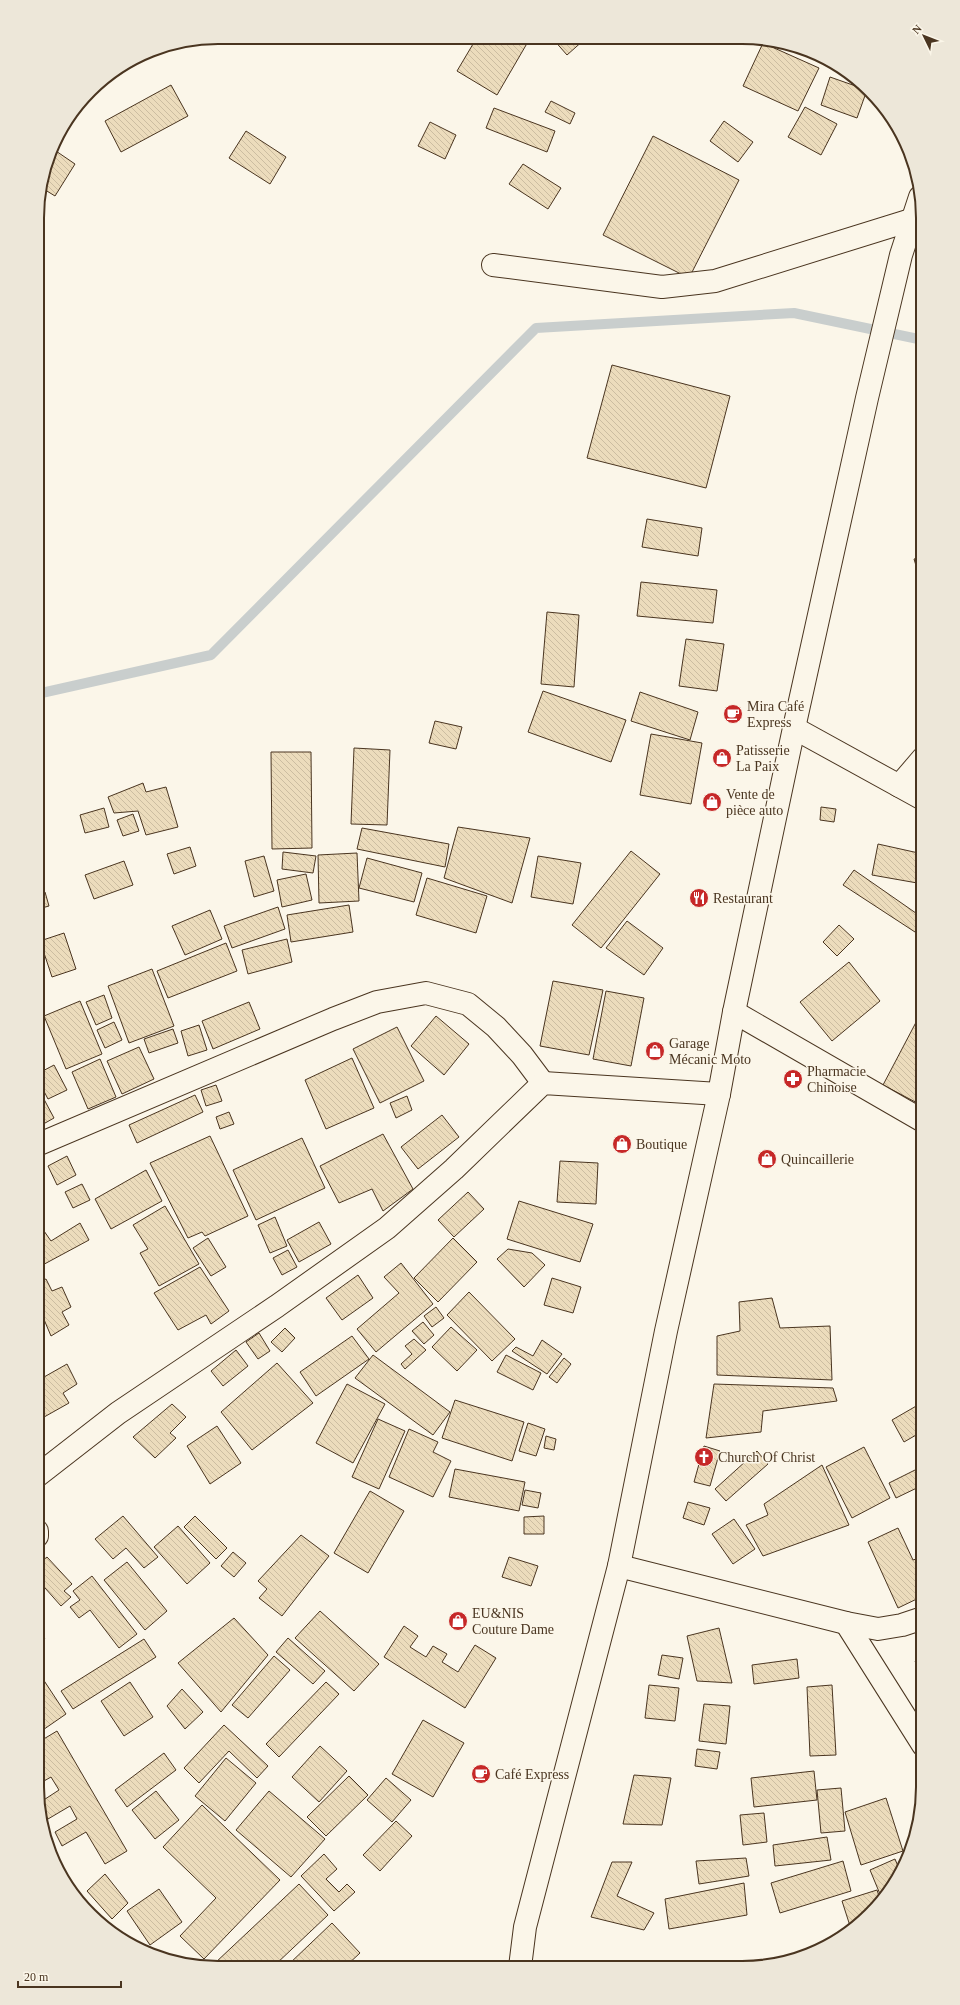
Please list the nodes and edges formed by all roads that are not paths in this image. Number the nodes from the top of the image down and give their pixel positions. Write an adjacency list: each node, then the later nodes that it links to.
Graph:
1 (916, 207): 2 (street)
2 (911, 220): 3 (street); 4 (street)
3 (493, 265)
4 (794, 728): 6 (street); 8 (street)
5 (916, 766): 6 (street)
6 (899, 786): 7 (street)
7 (916, 795)
8 (734, 1012): 10 (street); 11 (street)
9 (542, 1083): 10 (street); 12 (street); 13 (street)
10 (719, 1094): 14 (street)
11 (916, 1117)
12 (44, 1142)
13 (44, 1471)
14 (619, 1566): 16 (street); 18 (street)
15 (916, 1620): 16 (street)
16 (846, 1623): 17 (street)
17 (916, 1734)
18 (521, 1961)

